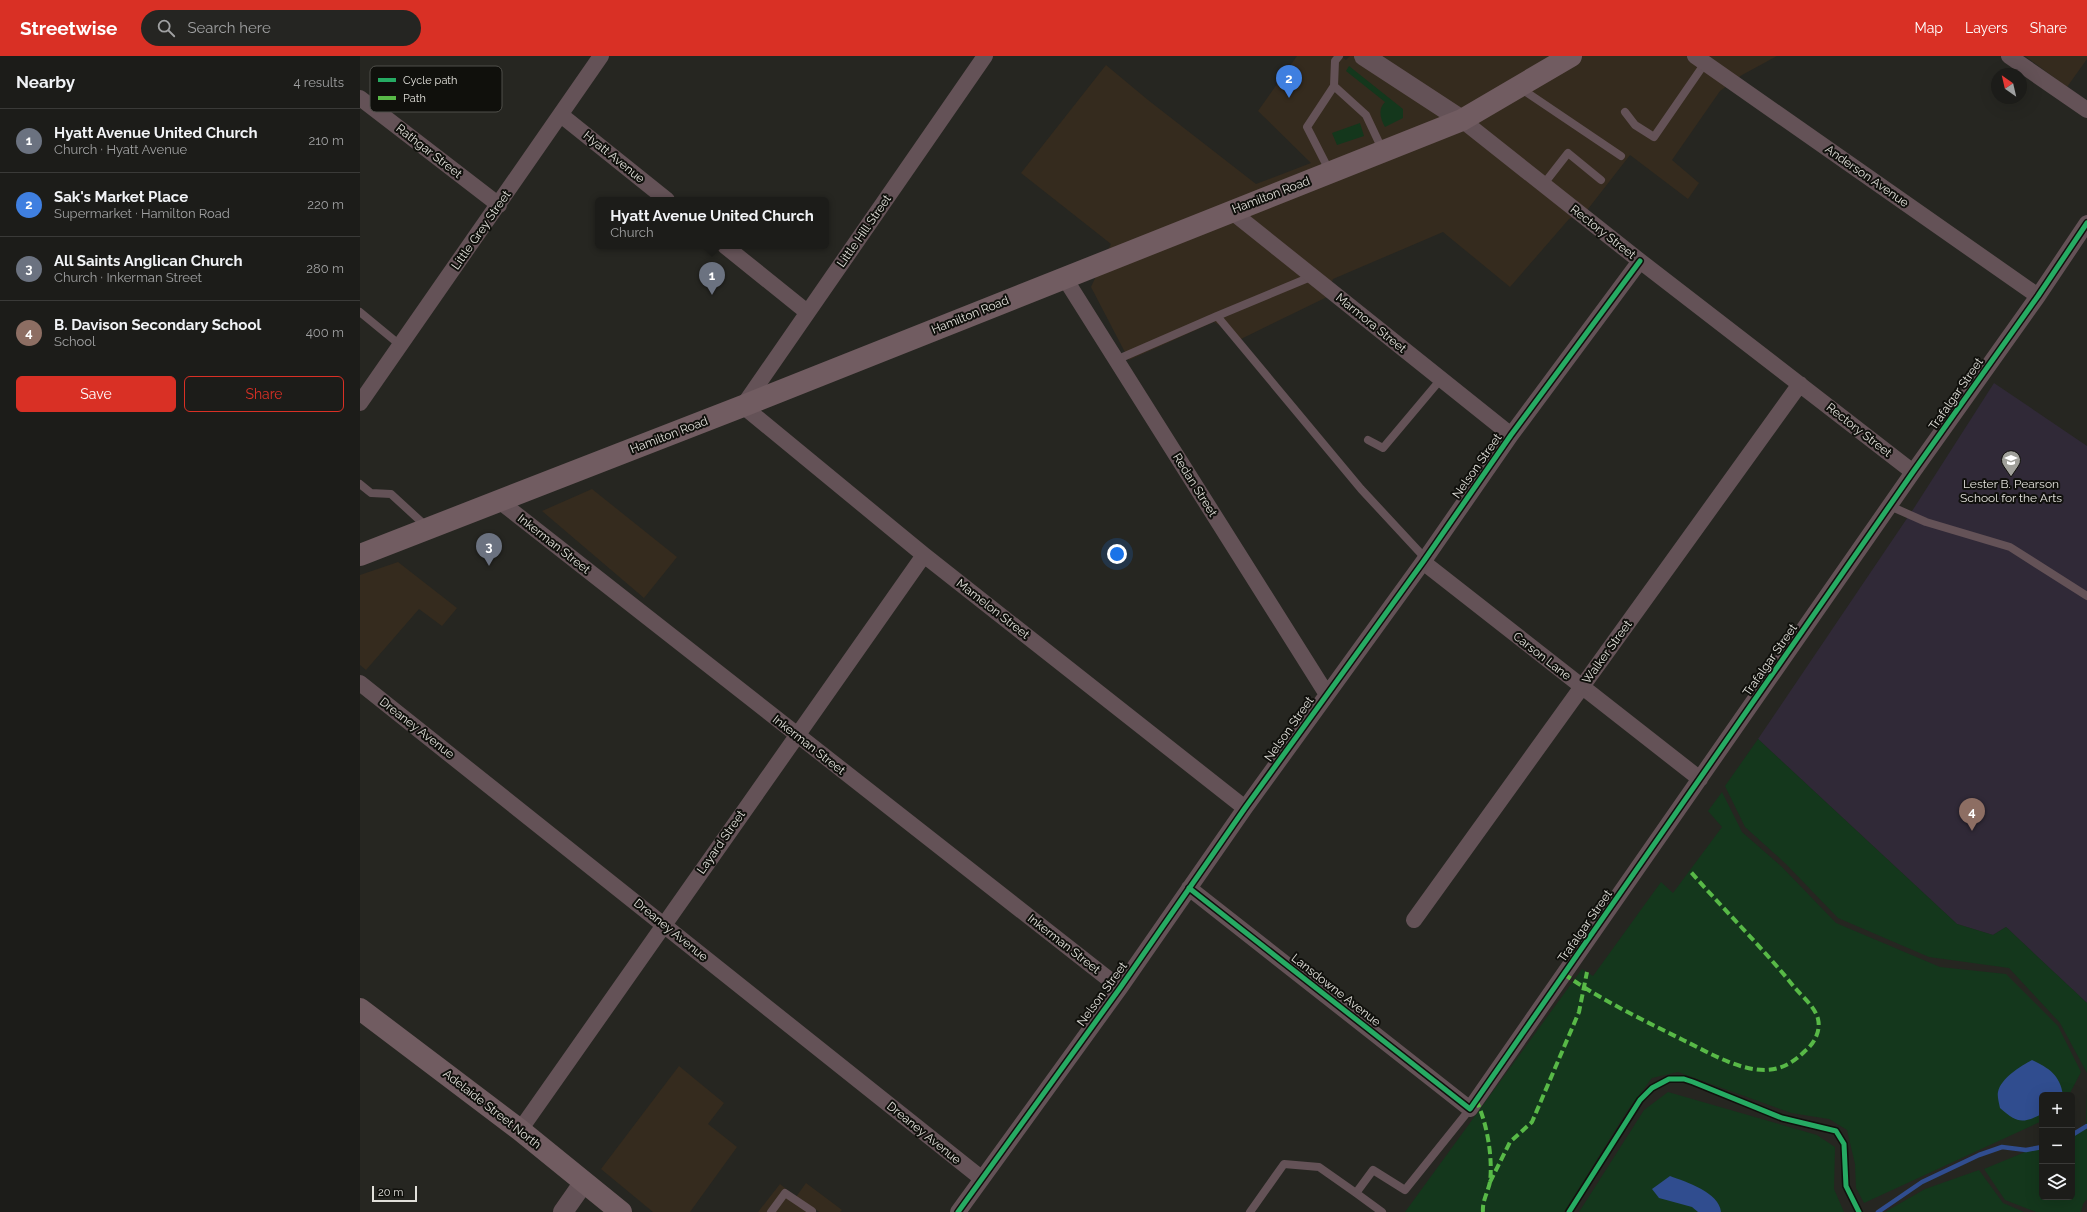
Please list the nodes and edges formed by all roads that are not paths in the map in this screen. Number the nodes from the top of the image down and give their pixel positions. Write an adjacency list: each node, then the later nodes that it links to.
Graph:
1 (601, 56): 15 (street, Little Grey Street)
2 (985, 56): 32 (street, Little Hill Street)
3 (1339, 56): 8 (lane)
4 (1364, 56): 16 (street, Rectory Street)
5 (1571, 56): 9 (main road, Hamilton Road)
6 (2009, 56): 12 (street)
7 (1700, 60): 14 (lane); 30 (street, Anderson Avenue)
8 (1334, 86): 17 (lane); 19 (lane)
9 (1518, 87): 16 (main road, Hamilton Road); 18 (lane)
10 (360, 98): 11 (street, Rathgar Street)
11 (370, 106)
12 (2087, 110)
13 (378, 112): 23 (street, Rathgar Street)
14 (1625, 112)
15 (561, 115): 22 (street, Hyatt Avenue); 23 (street, Little Grey Street)
16 (1462, 120): 17 (main road, Hamilton Road); 21 (street, Rectory Street)
17 (1383, 151): 19 (main road, Hamilton Road)
18 (1620, 156)
19 (1330, 172): 24 (main road, Hamilton Road)
20 (1602, 180): 21 (lane)
21 (1543, 185): 27 (street, Rectory Street)
22 (663, 197)
23 (498, 205): 34 (street, Little Grey Street)
24 (1231, 211): 28 (street, Marmora Street); 29 (main road, Hamilton Road)
25 (2087, 223): 30 (street, Trafalgar Street)
26 (728, 249): 32 (street)
27 (1640, 261): 37 (street, Rectory Street); 40 (street, Nelson Street)
28 (1313, 276): 33 (lane); 36 (street, Marmora Street)
29 (1064, 277): 35 (street, Redan Street); 39 (main road, Hamilton Road)
30 (2038, 296): 42 (street, Trafalgar Street)
31 (360, 312): 34 (lane)
32 (807, 312): 39 (street, Little Hill Street)
33 (1217, 316): 35 (lane); 49 (lane)
34 (400, 345): 38 (street, Little Grey Street)
35 (1116, 360): 53 (street, Redan Street)
36 (1440, 379): 40 (street, Marmora Street); 41 (lane)
37 (1800, 384): 42 (street, Rectory Street); 52 (street, Walker Street)
38 (360, 403)
39 (743, 406): 44 (main road, Hamilton Road); 48 (street, Mamelon Street)
40 (1511, 435): 49 (street, Nelson Street)
41 (1368, 440)
42 (1913, 472): 45 (street, Trafalgar Street)
43 (360, 484): 46 (lane)
44 (498, 500): 46 (main road, Hamilton Road); 54 (street, Inkerman Street)
45 (1890, 506): 50 (lane); 55 (street, Trafalgar Street)
46 (429, 528): 47 (main road, Hamilton Road)
47 (360, 554)
48 (924, 555): 54 (street, Layard Street); 56 (street, Mamelon Street)
49 (1424, 560): 52 (street, Carson Lane); 53 (street, Nelson Street)
50 (2087, 596)
51 (360, 683): 59 (street, Dreaney Avenue)
52 (1582, 688): 55 (street, Carson Lane); 58 (street, Walker Street)
53 (1326, 693): 56 (street, Nelson Street)
54 (796, 735): 59 (street, Layard Street); 60 (street, Inkerman Street)
55 (1700, 779): 62 (street, Trafalgar Street)
56 (1245, 808): 57 (street, Nelson Street)
57 (1189, 888): 60 (street, Nelson Street); 62 (street, Lansdowne Avenue)
58 (1414, 920)
59 (664, 924): 63 (street, Layard Street); 64 (street, Dreaney Avenue)
60 (1120, 988): 64 (street, Nelson Street)
61 (360, 1009): 63 (main road, Adelaide Street North)
62 (1470, 1109): 66 (lane, Trafalgar Street)
63 (520, 1130): 65 (main road, Adelaide Street North)
64 (981, 1178): 71 (street, Nelson Street)
65 (584, 1182): 68 (street); 69 (main road, Adelaide Street North)
66 (1356, 1193): 72 (lane); 73 (lane)
67 (812, 1211): 70 (lane)
68 (563, 1212)
69 (621, 1212)
70 (771, 1212)
71 (958, 1212)
72 (1250, 1212)
73 (1382, 1212)

